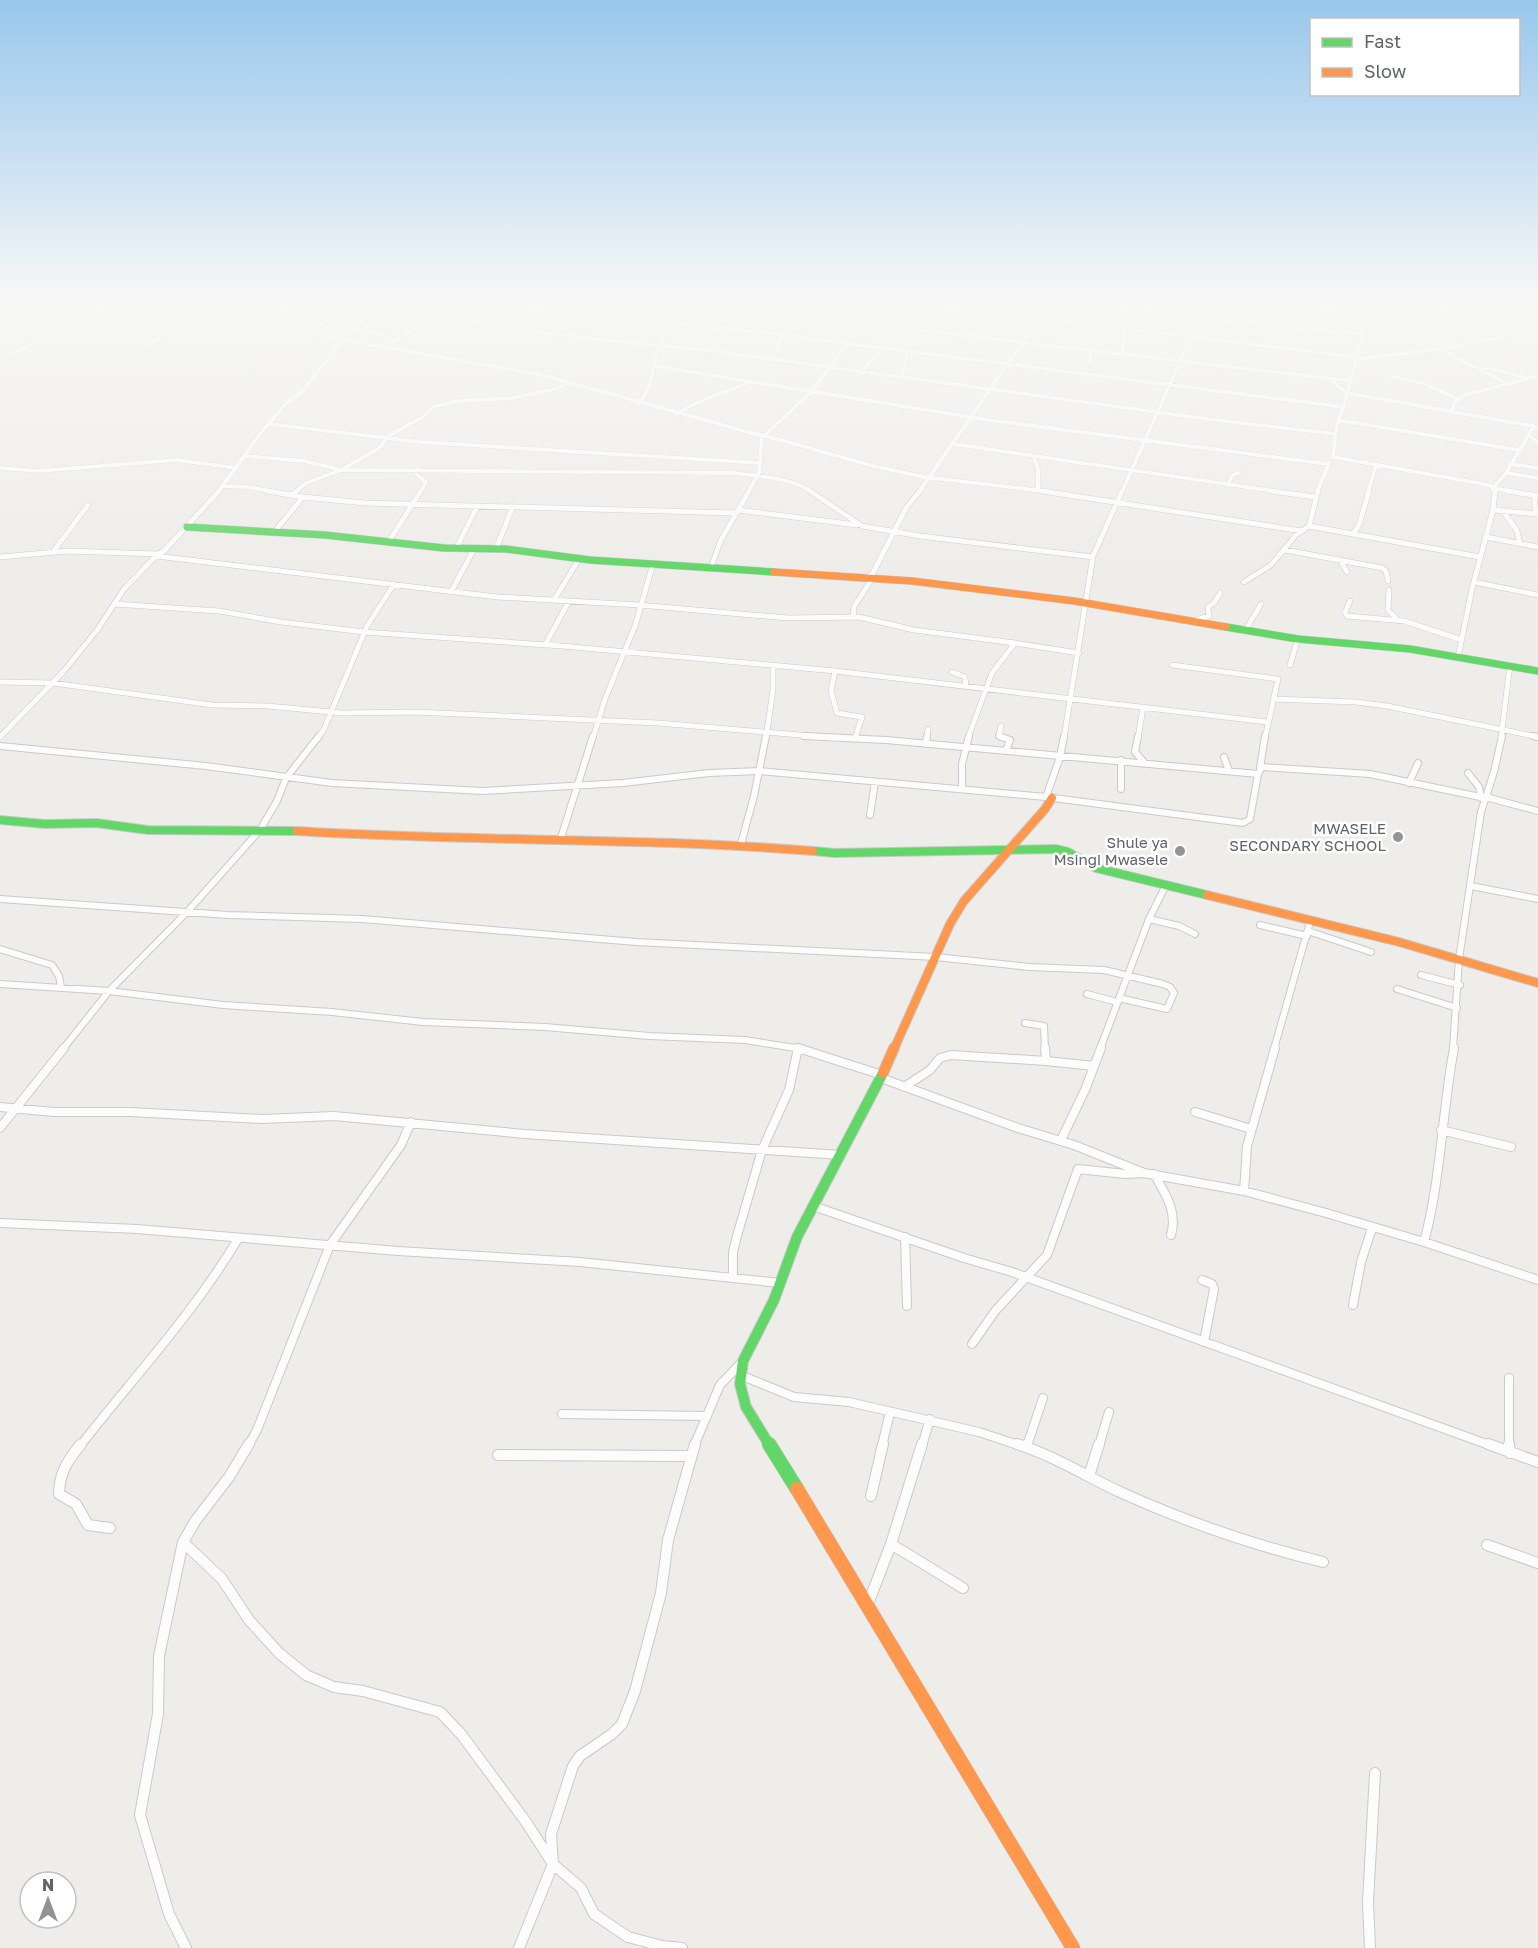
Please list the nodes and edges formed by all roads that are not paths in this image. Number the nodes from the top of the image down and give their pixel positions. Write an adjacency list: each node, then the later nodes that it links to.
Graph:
1 (305, 389): 25 (street)
2 (554, 389): 31 (street)
3 (590, 389): 18 (street)
4 (649, 389): 18 (street)
5 (735, 389): 22 (street)
6 (799, 389): 15 (street)
7 (982, 389): 14 (street)
8 (1169, 389): 20 (street)
9 (1194, 389): 19 (street)
10 (1343, 389): 16 (street)
11 (1348, 389): 16 (street)
12 (1435, 389): 17 (street)
13 (1482, 389): 17 (street)
14 (990, 390): 20 (street); 23 (street)
15 (812, 391): 23 (street); 29 (street)
16 (1347, 393): 19 (street); 21 (street)
17 (1458, 399): 21 (street)
18 (638, 404): 22 (street)
19 (1343, 407): 24 (street)
20 (1157, 412): 28 (street); 32 (street)
21 (1451, 413): 26 (street)
22 (676, 414): 27 (street)
23 (972, 418): 32 (street); 34 (street)
24 (1338, 420): 28 (street); 35 (street)
25 (269, 424): 31 (street); 36 (street)
26 (1535, 427): 30 (street)
27 (757, 434): 29 (street); 39 (street)
28 (1336, 434): 38 (street)
29 (765, 435): 52 (street)
30 (1529, 435): 33 (street); 35 (street)
31 (386, 438): 39 (street); 46 (street)
32 (1144, 440): 40 (street); 47 (street)
33 (1538, 443)
34 (953, 444): 37 (street); 52 (street)
35 (1518, 450): 41 (street)
36 (245, 456): 44 (street); 46 (street)
37 (1033, 456): 47 (street); 57 (street)
38 (1335, 459): 40 (street); 42 (street)
39 (761, 463): 51 (street)
40 (1328, 464): 61 (street)
41 (1510, 464): 45 (street); 50 (street)
42 (1376, 466): 56 (street); 77 (street)
43 (0, 468): 44 (street)
44 (237, 468): 55 (street)
45 (1538, 468)
46 (341, 470): 48 (street); 58 (street)
47 (1132, 470): 54 (street); 62 (street)
48 (418, 471): 51 (street); 64 (street)
49 (1239, 473): 54 (street)
50 (1506, 473): 53 (street); 56 (street)
51 (757, 476): 68 (street); 71 (street)
52 (930, 478): 57 (street); 76 (street)
53 (1538, 478)
54 (1227, 485): 61 (street)
55 (222, 486): 58 (street); 73 (street)
56 (1493, 488): 59 (street); 67 (street)
57 (1038, 490): 62 (street)
58 (291, 495): 60 (street)
59 (1536, 496): 70 (street)
60 (303, 497): 64 (street); 74 (street)
61 (1315, 497): 72 (street)
62 (1117, 502): 75 (street); 89 (street)
63 (88, 505): 86 (street)
64 (412, 505): 65 (street); 79 (street)
65 (477, 507): 66 (street); 82 (street)
66 (512, 509): 68 (street); 84 (street)
67 (1493, 510): 69 (street); 78 (street)
68 (737, 511): 71 (street); 94 (street)
69 (1503, 511): 70 (street); 80 (street)
70 (1537, 514)
71 (862, 526): 76 (street)
72 (1309, 526): 75 (street); 77 (street)
73 (187, 527): 74 (street); 87 (street)
74 (275, 531): 79 (street)
75 (1302, 531): 85 (street)
76 (895, 532): 89 (street); 96 (street)
77 (1353, 534): 90 (street)
78 (1486, 537): 80 (street); 90 (street)
79 (389, 541): 82 (street)
80 (1520, 544): 81 (street)
81 (1538, 547)
82 (456, 549): 83 (street)
83 (474, 549): 84 (street); 102 (street)
84 (496, 549): 91 (street)
85 (1285, 550): 92 (street); 98 (street)
86 (53, 552): 87 (street); 88 (street)
87 (157, 555): 100 (street); 109 (street)
88 (0, 557)
89 (1093, 557): 108 (street)
90 (1480, 557): 99 (street)
91 (579, 559): 93 (street); 105 (street)
92 (1340, 560): 95 (street); 97 (street)
93 (652, 564): 94 (street); 111 (street)
94 (711, 567): 96 (street)
95 (1347, 572)
96 (873, 576): 108 (street); 112 (street)
97 (1388, 581)
98 (1244, 582)
99 (1474, 582): 104 (street); 118 (street)
100 (394, 584): 102 (street); 116 (street)
101 (1389, 590): 114 (street)
102 (451, 592): 105 (street)
103 (1220, 593): 113 (street)
104 (1538, 595)
105 (555, 600): 106 (street)
106 (569, 601): 111 (street); 120 (street)
107 (1350, 601): 114 (street)
108 (1086, 603): 113 (street); 122 (street)
109 (114, 604): 116 (street); 132 (street)
110 (1261, 604): 115 (street)
111 (639, 605): 112 (street); 121 (street)
112 (853, 617): 119 (street)
113 (1193, 621): 115 (street)
114 (1402, 621): 118 (street)
115 (1246, 629): 117 (street)
116 (364, 632): 120 (street); 138 (street)
117 (1298, 639): 123 (street); 127 (street)
118 (1462, 640): 123 (street)
119 (1015, 643): 122 (street); 134 (street)
120 (545, 645): 121 (street)
121 (626, 652): 126 (street); 139 (street)
122 (1079, 653): 135 (street)
123 (1458, 657): 125 (street)
124 (1172, 665): 136 (street)
125 (1510, 665): 129 (street); 143 (street)
126 (773, 666): 128 (street); 144 (street)
127 (1290, 666)
128 (835, 671): 133 (street); 147 (street)
129 (1538, 671)
130 (952, 672): 133 (street)
131 (0, 681): 132 (street)
132 (53, 683): 138 (street); 145 (street)
133 (966, 686): 134 (street)
134 (987, 689): 135 (street); 150 (street)
135 (1069, 699): 137 (street); 152 (street)
136 (1272, 699): 140 (street); 143 (street)
137 (1143, 708): 140 (street); 155 (street)
138 (333, 712): 139 (street); 161 (street)
139 (598, 719): 144 (street); 164 (street)
140 (1267, 722): 159 (street)
141 (1001, 726): 151 (street)
142 (928, 729): 148 (street)
143 (1503, 729): 146 (street); 168 (street)
144 (767, 734): 147 (street); 157 (street)
145 (0, 737)
146 (1538, 737)
147 (855, 738): 148 (street)
148 (926, 744): 150 (street)
149 (0, 746): 161 (street)
150 (966, 748): 151 (street); 165 (street)
151 (1006, 751): 152 (street)
152 (1060, 757): 154 (street); 167 (street)
153 (1224, 757): 158 (street)
154 (1121, 760): 155 (street); 166 (street)
155 (1145, 762): 158 (street)
156 (1418, 763): 163 (street)
157 (759, 771): 162 (street); 164 (street); 174 (street)
158 (1229, 771): 159 (street)
159 (1259, 771): 163 (street); 167 (street)
160 (1467, 773): 168 (street)
161 (286, 777): 164 (street); 172 (street)
162 (874, 782): 165 (street); 170 (street)
163 (1409, 783): 168 (street)
164 (578, 786): 173 (street)
165 (962, 789): 167 (street)
166 (1121, 789)
167 (1049, 797): 175 (street)
168 (1484, 798): 169 (street); 177 (street)
169 (1538, 811)
170 (870, 814)
171 (0, 820): 172 (street)
172 (260, 830): 173 (street); 180 (street)
173 (560, 841): 174 (street)
174 (741, 844): 175 (street)
175 (1011, 848): 176 (street); 187 (street)
176 (1166, 885): 181 (street); 183 (street)
177 (1471, 886): 179 (street); 188 (street)
178 (0, 898): 180 (street)
179 (1538, 899)
180 (188, 911): 187 (street); 196 (street)
181 (1149, 919): 184 (street); 189 (street)
182 (1260, 925): 183 (street)
183 (1308, 929): 186 (street); 188 (street); 211 (street)
184 (1195, 934)
185 (0, 949): 194 (street)
186 (1371, 952)
187 (936, 957): 189 (street); 204 (street)
188 (1459, 959): 191 (street); 193 (street)
189 (1128, 974): 198 (street); 198 (street)
190 (1421, 975): 193 (street)
191 (1538, 983)
192 (0, 984): 194 (street)
193 (1460, 985): 199 (street)
194 (61, 987): 196 (street)
195 (1397, 989): 199 (street)
196 (109, 991): 201 (street); 207 (street)
197 (1087, 994): 198 (street)
198 (1118, 1000): 203 (street)
199 (1457, 1008): 212 (street)
200 (1025, 1023): 202 (street)
201 (798, 1047): 204 (street); 215 (street)
202 (1046, 1061): 203 (street); 205 (street)
203 (1094, 1066): 213 (street)
204 (881, 1076): 205 (street); 216 (street)
205 (904, 1087): 213 (street)
206 (0, 1107): 207 (street)
207 (17, 1108): 209 (street); 210 (street)
208 (1195, 1112): 211 (street)
209 (411, 1122): 215 (street); 227 (street)
210 (0, 1128)
211 (1251, 1129): 219 (street)
212 (1441, 1130): 214 (street); 226 (street)
213 (1061, 1140): 217 (street)
214 (1511, 1147)
215 (762, 1150): 216 (street); 228 (street)
216 (841, 1155): 220 (street)
217 (1144, 1173): 218 (street); 229 (street)
218 (1154, 1174): 219 (street); 223 (street)
219 (1244, 1191): 222 (street)
220 (813, 1206): 224 (street); 232 (street)
221 (0, 1223): 225 (street)
222 (1372, 1228): 226 (street); 233 (street)
223 (1171, 1234)
224 (905, 1237): 229 (street); 234 (street)
225 (238, 1239): 227 (street); 253 (street)
226 (1424, 1242): 231 (street)
227 (330, 1245): 228 (street); 254 (street)
228 (733, 1276): 232 (street)
229 (1026, 1277): 235 (street); 236 (street)
230 (1202, 1280): 235 (street)
231 (1538, 1280)
232 (780, 1283): 237 (street)
233 (1353, 1305)
234 (907, 1306)
235 (1204, 1342): 247 (street)
236 (972, 1344)
237 (743, 1361): 238 (street); 244 (street)
238 (740, 1375): 241 (street); 260 (street)
239 (1509, 1378): 247 (street)
240 (1043, 1398): 246 (street)
241 (890, 1412): 245 (street); 252 (street)
242 (1109, 1412): 251 (street)
243 (562, 1414): 244 (street)
244 (706, 1416): 249 (street)
245 (930, 1419): 246 (street); 255 (street)
246 (1026, 1447): 251 (street)
247 (1510, 1453): 250 (street)
248 (498, 1455): 249 (street)
249 (690, 1456): 262 (street)
250 (1538, 1462)
251 (1089, 1476): 257 (street)
252 (871, 1496)
253 (110, 1528)
254 (183, 1542): 262 (street); 263 (street)
255 (891, 1545): 259 (street); 260 (street)
256 (1487, 1545): 258 (street)
257 (1323, 1562)
258 (1538, 1563)
259 (963, 1588)
260 (868, 1604): 266 (street)
261 (1375, 1773): 267 (street)
262 (553, 1864): 264 (street); 265 (street)
263 (186, 1948)
264 (519, 1948)
265 (682, 1948)
266 (1073, 1948)
267 (1370, 1948)

